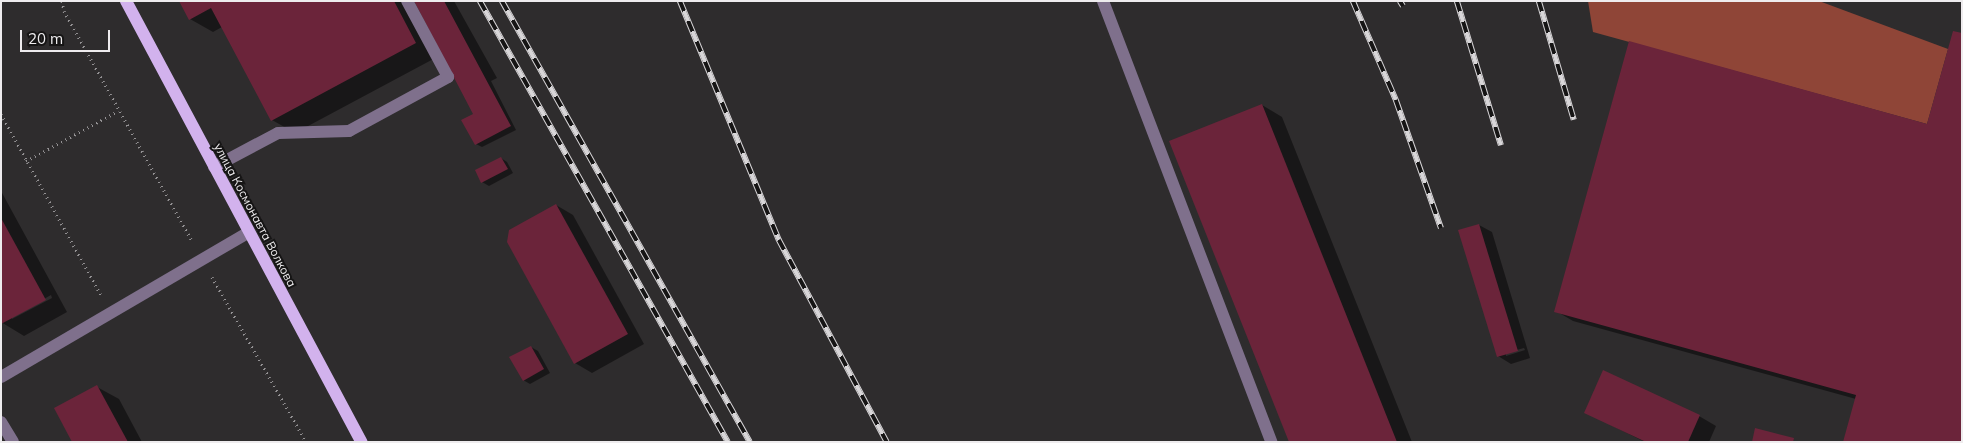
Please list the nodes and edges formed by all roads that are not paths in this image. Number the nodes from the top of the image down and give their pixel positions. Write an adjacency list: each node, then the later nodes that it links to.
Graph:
1 (126, 1): 4 (main road, улица Космонавта Волкова)
2 (407, 1): 4 (lane)
3 (1103, 1): 10 (lane)
4 (214, 167): 5 (main road, улица Космонавта Волкова)
5 (249, 232): 6 (lane); 9 (main road, улица Космонавта Волкова)
6 (1, 378)
7 (1, 422): 8 (lane)
8 (12, 442)
9 (361, 442)
10 (1271, 442)

